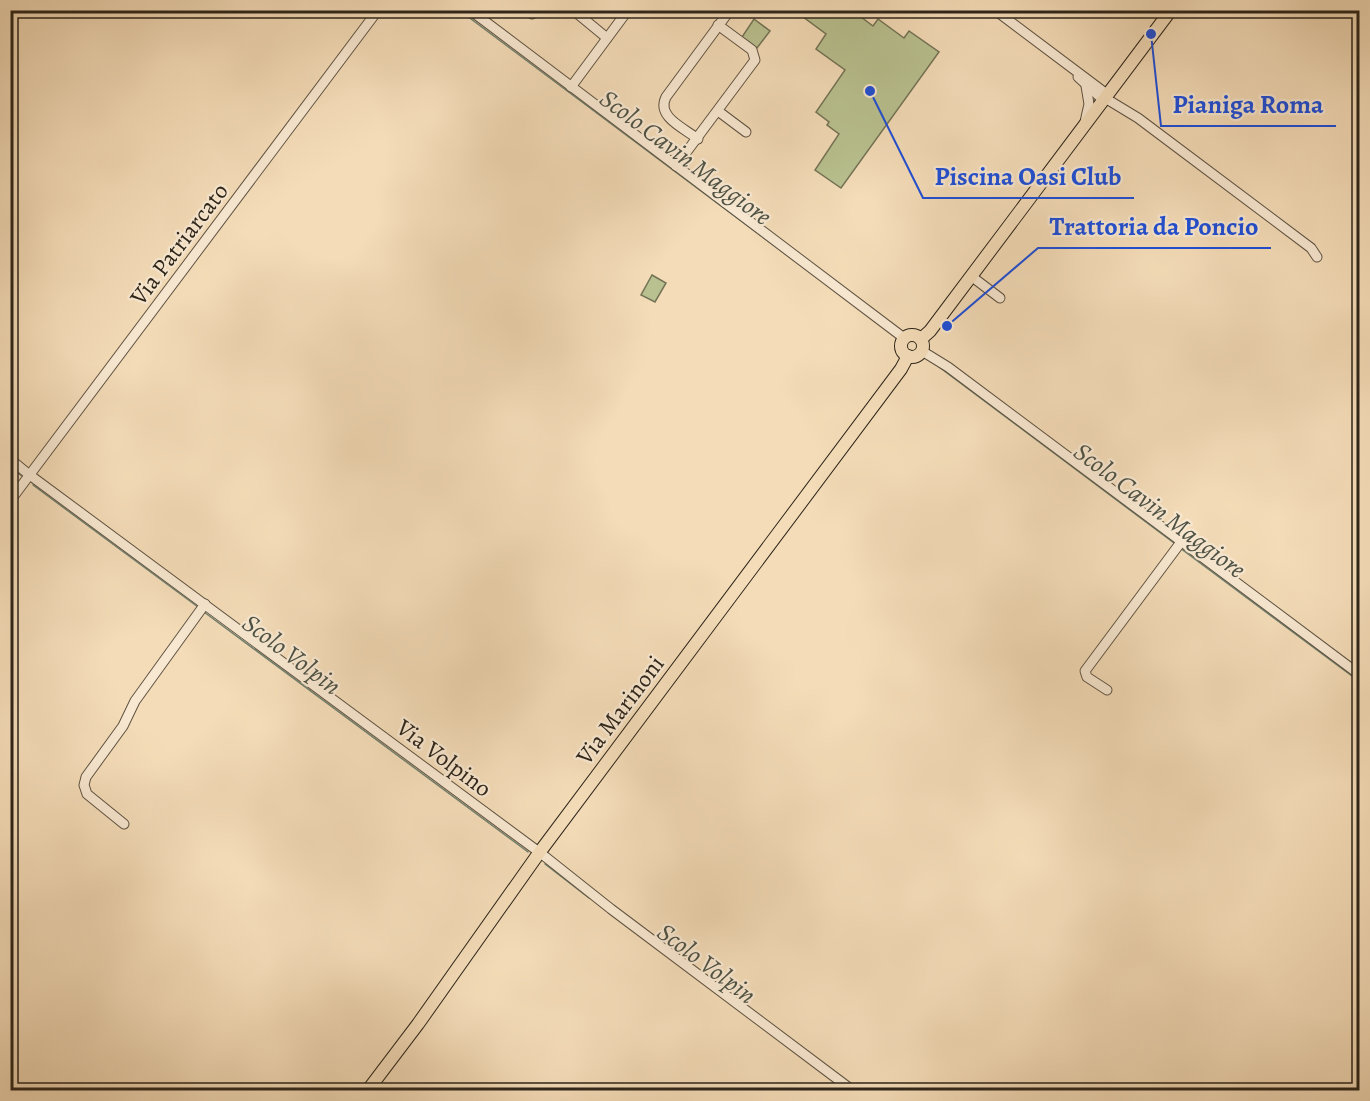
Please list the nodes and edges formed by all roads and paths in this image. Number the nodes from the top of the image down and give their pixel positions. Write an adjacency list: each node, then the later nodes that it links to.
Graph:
1 (378, 10): 26 (street, Via Patriarcato)
2 (470, 10): 12 (street)
3 (573, 10): 9 (street)
4 (628, 10): 9 (street)
5 (730, 10): 8 (street)
6 (995, 10): 10 (street)
7 (1172, 10): 13 (main road)
8 (718, 25): 14 (street); 17 (street)
9 (608, 38): 12 (street)
10 (1062, 60): 11 (street); 13 (street)
11 (1086, 86): 13 (street); 15 (street)
12 (571, 87): 18 (street)
13 (1105, 98): 15 (main road); 19 (street)
14 (718, 111): 16 (street); 17 (street)
15 (1084, 125): 20 (main road)
16 (746, 132)
17 (698, 139): 18 (street)
18 (676, 166): 22 (street)
19 (1317, 257)
20 (971, 276): 21 (street); 23 (main road)
21 (1000, 298)
22 (904, 338): 23 (main road); 24 (main road)
23 (921, 345): 24 (main road); 28 (street)
24 (908, 356): 33 (main road, Via Marinoni)
25 (10, 459): 26 (street, Via Volpino)
26 (30, 475): 27 (street, Via Patriarcato); 29 (street, Via Volpino)
27 (10, 501)
28 (1178, 546): 30 (street); 31 (street)
29 (203, 608): 32 (street); 33 (street, Via Volpino)
30 (1359, 675)
31 (1107, 690)
32 (124, 824)
33 (539, 853): 34 (main road, Via Marinoni); 35 (street, Via Volpino)
34 (368, 1090)
35 (852, 1090)

